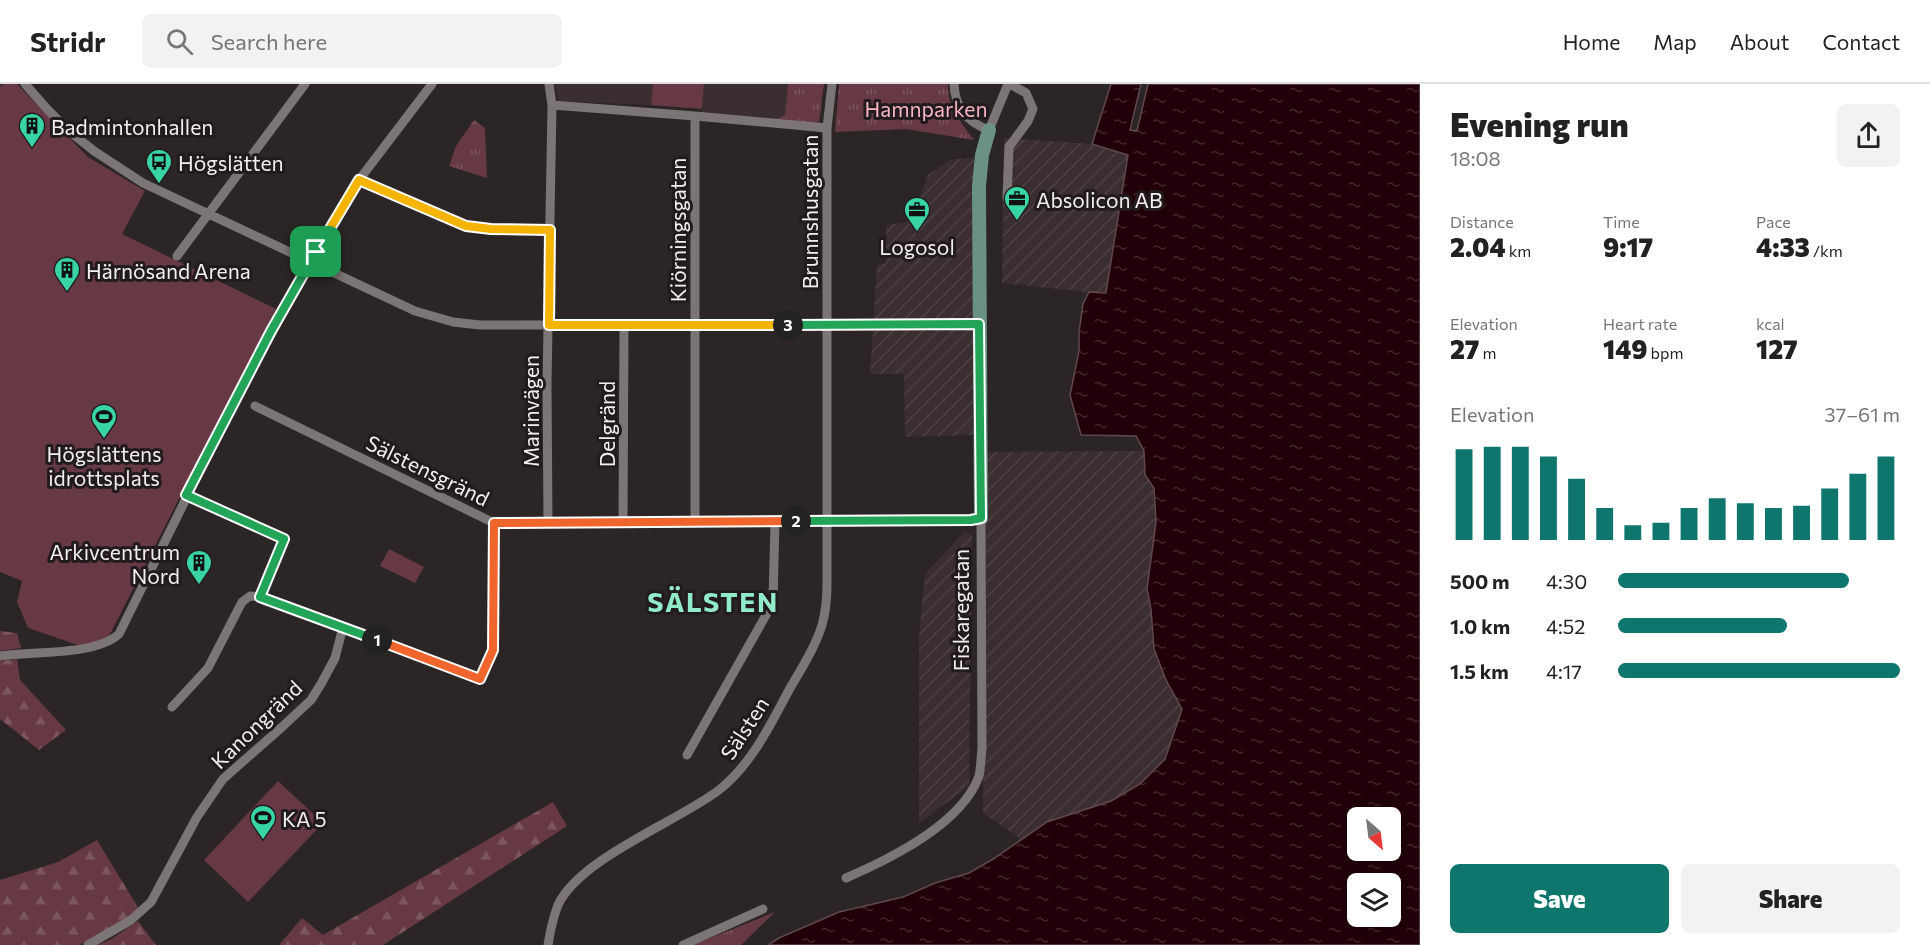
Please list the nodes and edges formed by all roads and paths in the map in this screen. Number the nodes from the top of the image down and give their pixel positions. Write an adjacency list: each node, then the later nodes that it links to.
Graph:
1 (25, 84): 14 (street)
2 (305, 84): 14 (street)
3 (549, 84): 8 (street, Marinvägen)
4 (832, 84): 10 (street, Brunnshusgatan)
5 (954, 84): 11 (street)
6 (1009, 84): 11 (street); 13 (street)
7 (428, 85): 12 (street)
8 (552, 105): 9 (street); 15 (street, Marinvägen)
9 (695, 117): 10 (street); 22 (street, Kiörningsgatan)
10 (827, 128): 18 (street, Brunnshusgatan)
11 (989, 130): 19 (street, Fiskaregatan)
12 (359, 180): 15 (street); 17 (street)
13 (1007, 198)
14 (207, 214): 16 (street); 17 (street)
15 (550, 230): 20 (street, Marinvägen)
16 (177, 256)
17 (310, 262): 20 (street); 24 (street)
18 (827, 324): 19 (street); 22 (street); 26 (street, Brunnshusgatan)
19 (979, 324): 25 (street, Fiskaregatan)
20 (549, 325): 21 (street); 28 (street, Marinvägen)
21 (624, 326): 22 (street); 29 (street, Delgränd)
22 (695, 326): 27 (street, Kiörningsgatan)
23 (255, 406): 31 (street, Sälstensgränd)
24 (186, 495): 32 (street); 34 (street)
25 (981, 518): 26 (street, Sälstensgränd); 37 (street, Fiskaregatan)
26 (827, 520): 30 (street, Sälstensgränd); 40 (street, Sälsten)
27 (695, 521): 29 (street, Sälstensgränd); 30 (street, Sälstensgränd)
28 (548, 522): 29 (street, Sälstensgränd); 31 (street, Sälstensgränd)
29 (624, 522)
30 (775, 522): 36 (street)
31 (494, 523): 33 (street)
32 (260, 597): 33 (street); 35 (street)
33 (343, 627): 39 (street, Kanongränd)
34 (0, 656)
35 (172, 707)
36 (687, 755)
37 (846, 878)
38 (763, 909): 41 (street)
39 (88, 945)
40 (548, 945)
41 (683, 945)

